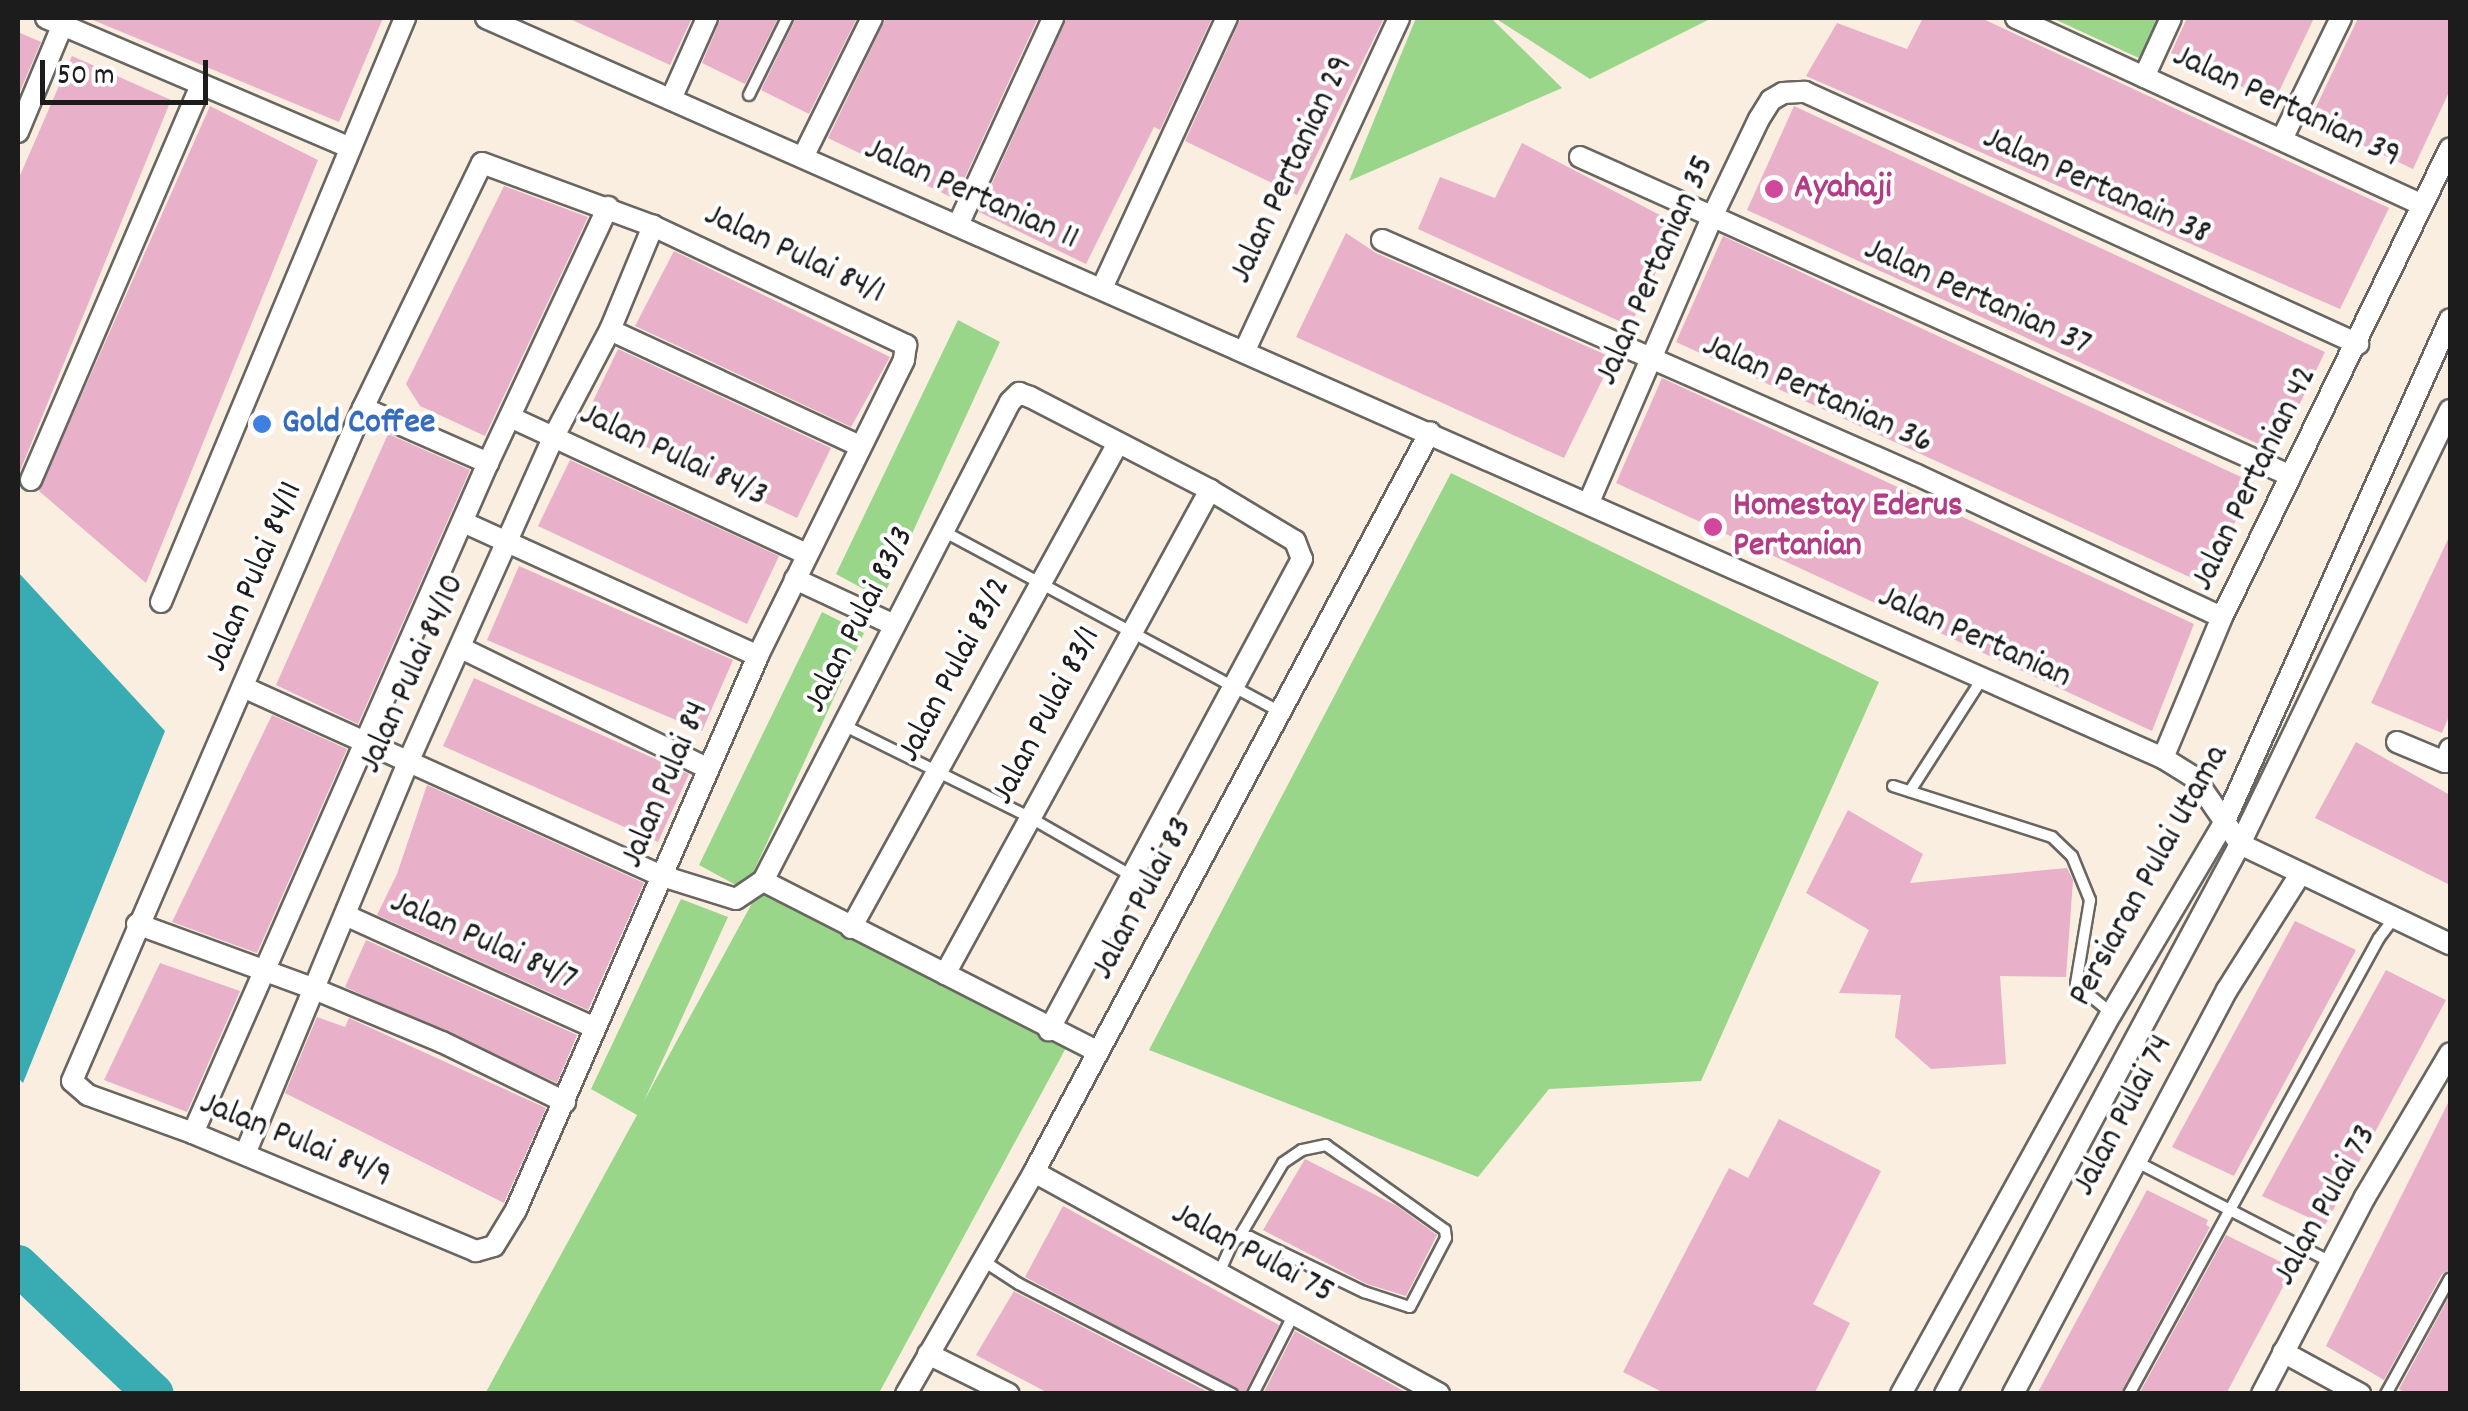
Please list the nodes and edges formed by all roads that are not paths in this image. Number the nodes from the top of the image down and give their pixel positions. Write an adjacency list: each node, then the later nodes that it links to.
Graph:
1 (405, 18): 21 (street)
2 (486, 18): 13 (street, Jalan Pertanian 11)
3 (707, 18): 18 (street)
4 (788, 18): 17 (lane)
5 (872, 18): 23 (street)
6 (1053, 18): 28 (street)
7 (1227, 18): 31 (street)
8 (1399, 18): 36 (street, Jalan Pertanian 29)
9 (2016, 18): 14 (street, Jalan Pertanian 39)
10 (2171, 18): 14 (street)
11 (2341, 18): 20 (street)
12 (52, 19): 15 (street); 19 (street)
13 (528, 26): 18 (street, Jalan Pertanian 11)
14 (2144, 77): 20 (street, Jalan Pertanian 39)
15 (201, 86): 21 (street); 47 (street)
16 (1805, 92): 27 (street, Jalan Pertanian 35); 34 (street, Jalan Pertanain 38)
17 (749, 95)
18 (671, 98): 23 (street, Jalan Pertanian 11)
19 (18, 132)
20 (2282, 139): 25 (street, Jalan Pertanian 39)
21 (349, 147): 56 (street)
22 (2450, 148): 25 (street, Jalan Pertanian 42)
23 (803, 156): 28 (street, Jalan Pertanian 11)
24 (1580, 157): 27 (street, Jalan Pertanian 37)
25 (2421, 204): 34 (street, Jalan Pertanian 42)
26 (608, 207): 29 (street, Jalan Pulai 84/11); 38 (street, Jalan Pulai 84/11); 40 (street)
27 (1713, 215): 37 (street, Jalan Pertanian 35); 46 (street, Jalan Pertanian 37)
28 (958, 225): 31 (street, Jalan Pertanian 11)
29 (653, 226): 33 (street, Jalan Pulai 84/10); 35 (street, Jalan Pulai 84/1)
30 (1382, 240): 37 (street, Jalan Pertanian 36)
31 (1102, 288): 36 (street, Jalan Pertanian 11)
32 (2450, 319): 77 (street, Persiaran Pulai Utama)
33 (610, 330): 42 (street, Jalan Pulai 84/10); 44 (street)
34 (2358, 344): 46 (street, Jalan Pertanian 42)
35 (906, 346): 44 (street, Jalan Pulai 84)
36 (1244, 350): 41 (street, Jalan Pertanian 11)
37 (1654, 358): 49 (street, Jalan Pertanian 35); 57 (street, Jalan Pertanian 36)
38 (363, 408): 45 (street); 63 (street, Jalan Pulai 84/11)
39 (2450, 410): 78 (street, Persiaran Pulai Utama)
40 (510, 417): 42 (street, Jalan Pulai 84/3); 45 (street)
41 (1430, 432): 49 (street, Jalan Pertanian); 65 (street, Jalan Pulai 83)
42 (554, 436): 52 (street, Jalan Pulai 84/10); 53 (street, Jalan Pulai 84/3)
43 (1117, 444): 48 (street); 51 (street, Jalan Pulai 83/3); 55 (street, Jalan Pulai 83/2)
44 (860, 446): 53 (street, Jalan Pulai 84)
45 (488, 463): 50 (street)
46 (2291, 476): 57 (street, Jalan Pertanian 42)
47 (31, 480)
48 (1210, 490): 59 (street, Jalan Pulai 83/1); 64 (street)
49 (1589, 502): 62 (street, Jalan Pertanian)
50 (462, 522): 52 (street); 67 (street)
51 (943, 531): 55 (lane); 58 (street, Jalan Pulai 83/3)
52 (506, 541): 60 (street, Jalan Pulai 84/10); 61 (street)
53 (807, 554): 54 (street, Jalan Pulai 84)
54 (795, 579): 58 (street); 61 (street, Jalan Pulai 84)
55 (1037, 585): 59 (lane); 73 (street, Jalan Pulai 83/2)
56 (162, 602)
57 (2222, 617): 70 (street, Jalan Pertanian 42)
58 (894, 625): 66 (street, Jalan Pulai 83/3)
59 (1129, 631): 64 (lane); 76 (street, Jalan Pulai 83/1)
60 (460, 648): 71 (street, Jalan Pulai 84/10); 72 (street)
61 (758, 656): 72 (street, Jalan Pulai 84)
62 (1983, 678): 70 (street, Jalan Pertanian); 75 (lane)
63 (243, 687): 67 (street); 85 (street, Jalan Pulai 84/11)
64 (1233, 687): 65 (lane); 81 (street)
65 (1280, 712): 94 (street, Jalan Pulai 83)
66 (842, 724): 73 (lane); 82 (street, Jalan Pulai 83/3)
67 (365, 742): 71 (street); 88 (street)
68 (2397, 742): 69 (street)
69 (2450, 750)
70 (2163, 758): 77 (street)
71 (409, 760): 80 (street); 83 (street, Jalan Pulai 84/10)
72 (708, 768): 80 (street, Jalan Pulai 84)
73 (937, 773): 76 (lane); 86 (street, Jalan Pulai 83/2)
74 (1893, 786): 75 (lane)
75 (1910, 791): 91 (lane)
76 (1030, 817): 81 (lane); 89 (street, Jalan Pulai 83/1)
77 (2224, 823): 78 (street); 91 (street, Persiaran Pulai Utama)
78 (2240, 844): 79 (street); 118 (street, Persiaran Pulai Utama)
79 (2301, 873): 84 (street); 100 (street, Jalan Pulai 74)
80 (662, 876): 82 (street); 92 (street, Jalan Pulai 84)
81 (1132, 876): 93 (street)
82 (763, 880): 86 (street)
83 (345, 915): 90 (street, Jalan Pulai 84/10); 92 (street, Jalan Pulai 84/7)
84 (2395, 918): 87 (street); 102 (lane)
85 (137, 924): 88 (street); 96 (street, Jalan Pulai 84/11)
86 (852, 928): 89 (street)
87 (2450, 944)
88 (261, 971): 90 (street); 98 (street)
89 (945, 974): 93 (street)
90 (312, 988): 97 (street); 99 (street, Jalan Pulai 84/10)
91 (2112, 1014): 117 (street, Persiaran Pulai Utama)
92 (594, 1028): 97 (street, Jalan Pulai 84)
93 (1049, 1030): 94 (street)
94 (1098, 1052): 101 (street, Jalan Pulai 83)
95 (2450, 1053): 106 (street, Jalan Pulai 73)
96 (77, 1089): 98 (street, Jalan Pulai 84/9)
97 (565, 1102): 104 (street, Jalan Pulai 84)
98 (193, 1133): 99 (street, Jalan Pulai 84/9)
99 (245, 1154): 104 (street, Jalan Pulai 84/9)
100 (2138, 1162): 102 (lane); 119 (street, Jalan Pulai 74)
101 (1034, 1172): 105 (street, Jalan Pulai 83); 107 (street, Jalan Pulai 75)
102 (2230, 1209): 106 (lane); 120 (lane)
103 (1240, 1236): 103 (lane); 107 (lane)
104 (487, 1250)
105 (982, 1260): 111 (street, Jalan Pulai 83); 114 (lane)
106 (2331, 1262): 110 (street, Jalan Pulai 73)
107 (1219, 1273): 109 (street, Jalan Pulai 75)
108 (2450, 1278): 123 (lane)
109 (1294, 1313): 115 (lane); 116 (street, Jalan Pulai 75)
110 (2283, 1352): 121 (street, Jalan Pulai 73); 122 (street)
111 (928, 1354): 112 (street, Jalan Pulai 83); 113 (street)
112 (906, 1394)
113 (1009, 1394)
114 (1232, 1394)
115 (1253, 1394)
116 (1439, 1394)
117 (1902, 1394)
118 (1945, 1394)
119 (2013, 1394)
120 (2129, 1394)
121 (2262, 1394)
122 (2360, 1394)
123 (2386, 1394)

